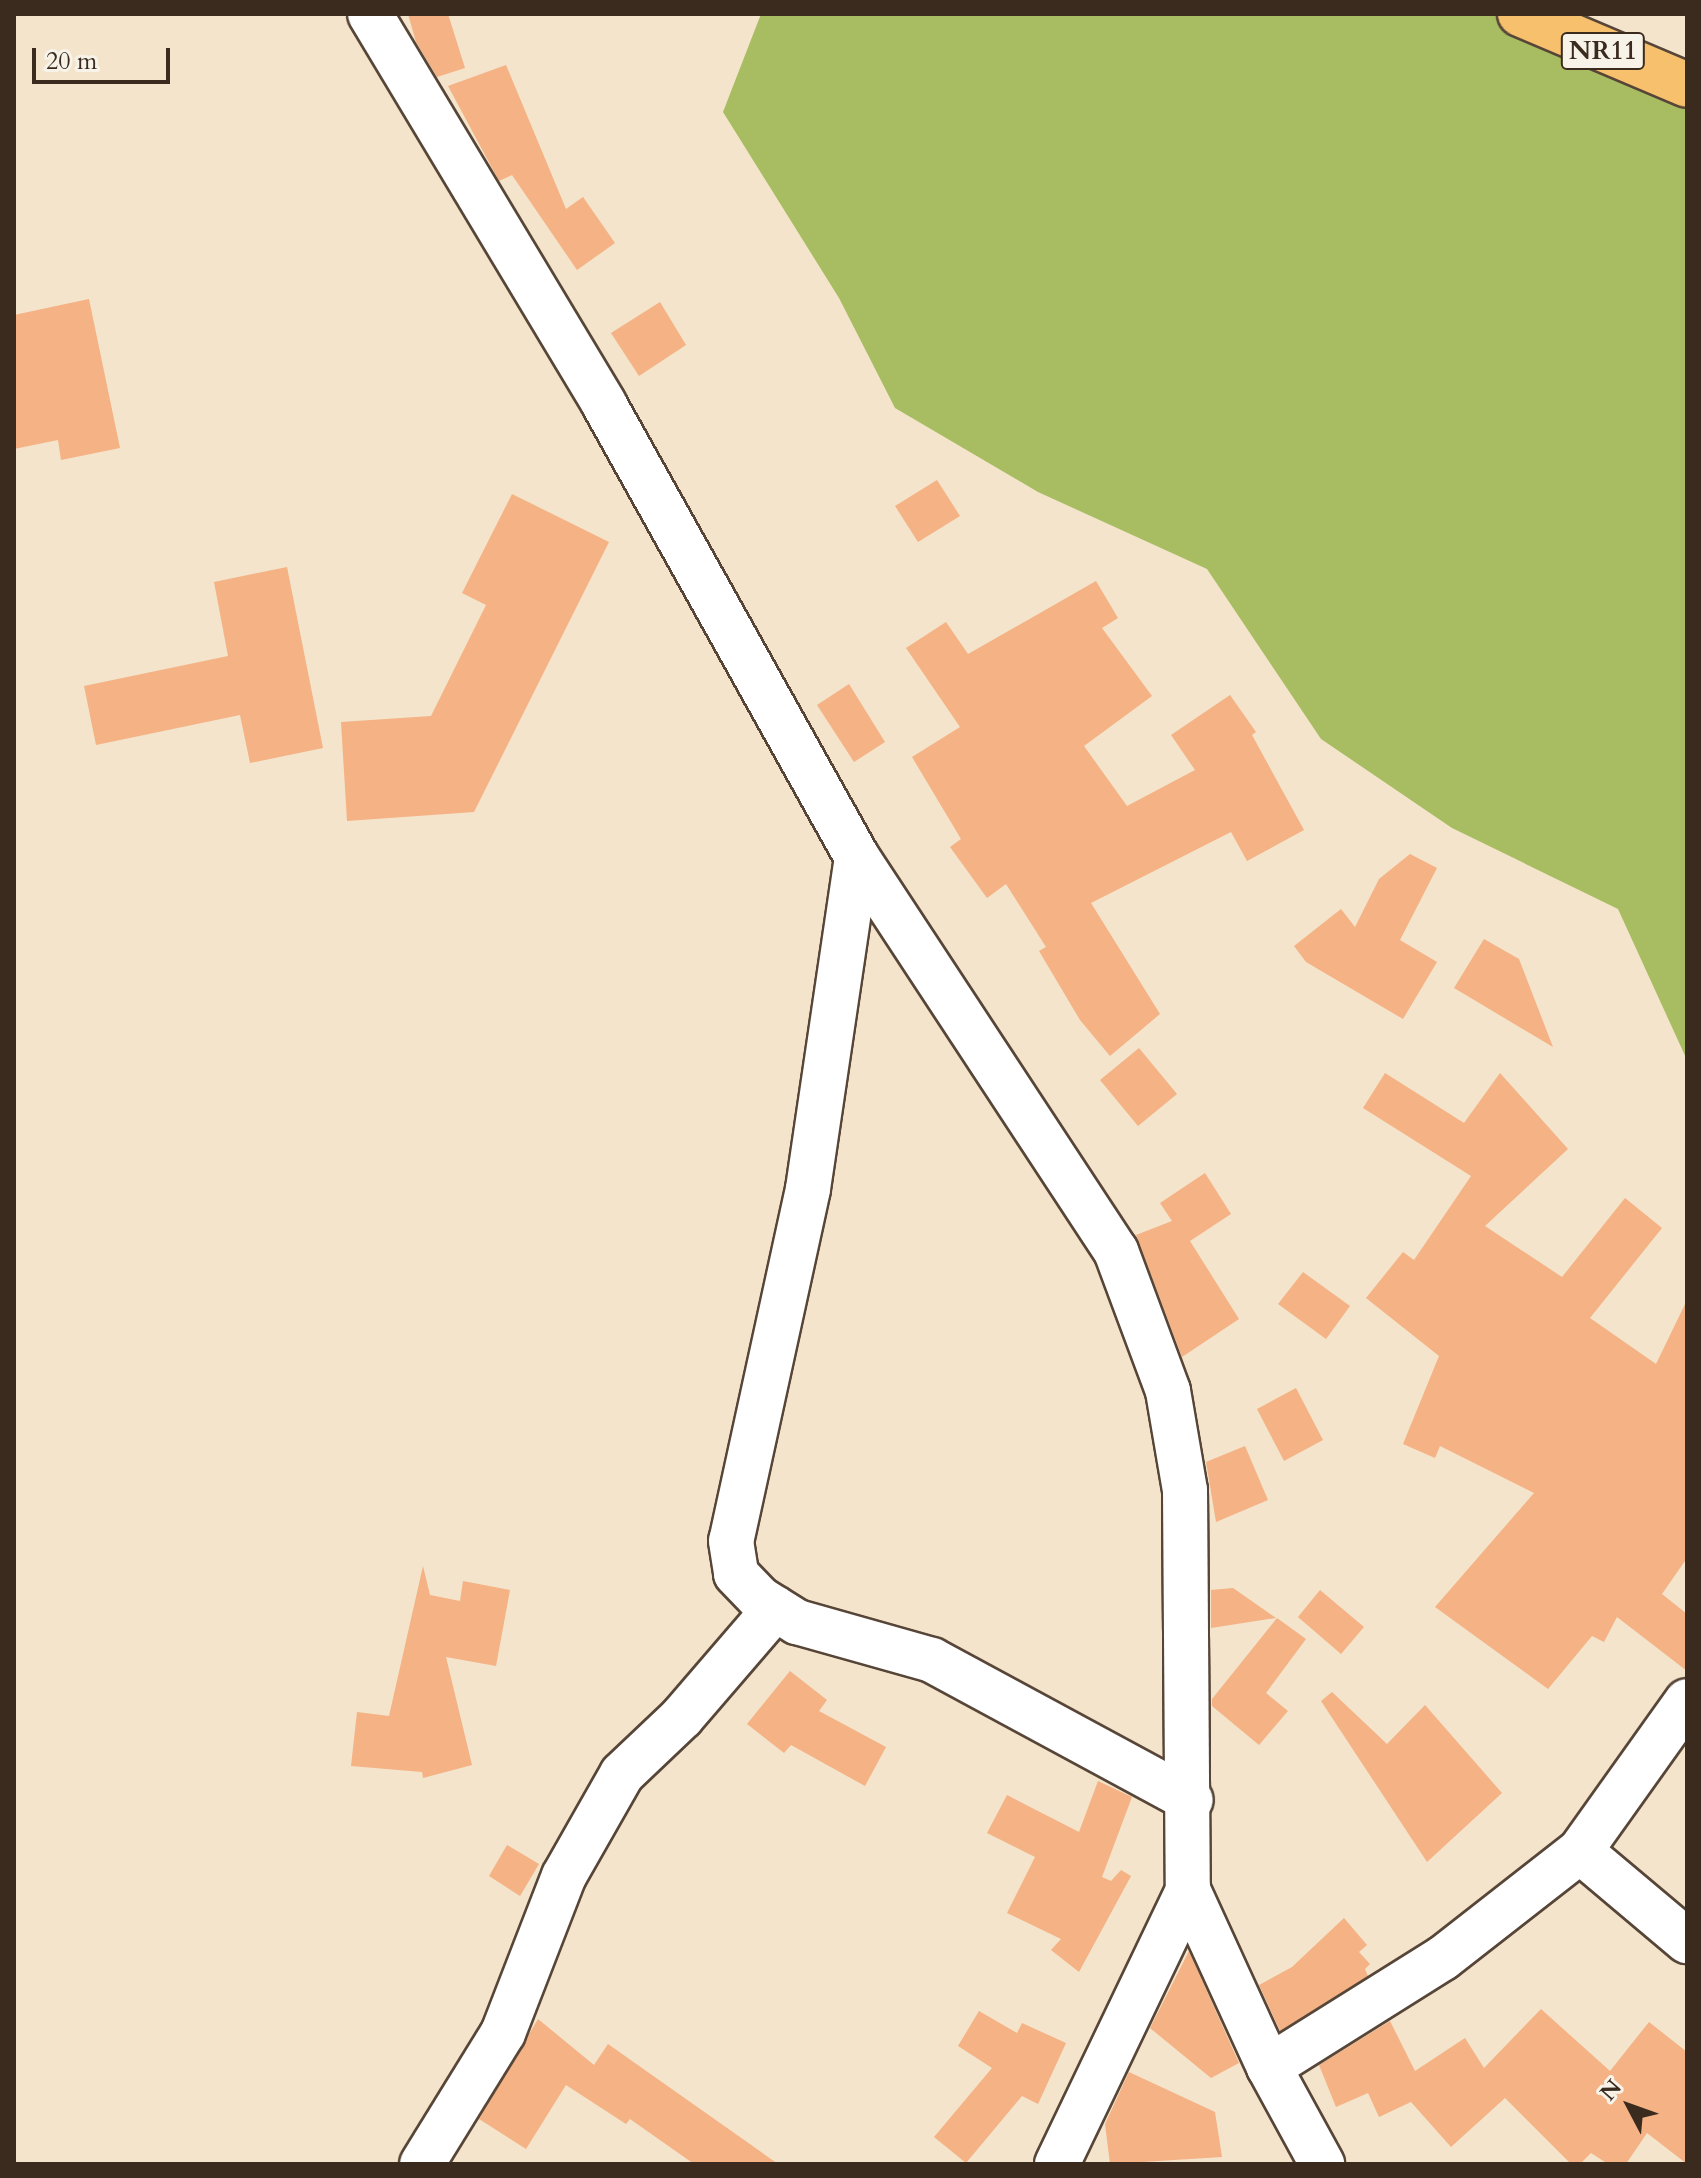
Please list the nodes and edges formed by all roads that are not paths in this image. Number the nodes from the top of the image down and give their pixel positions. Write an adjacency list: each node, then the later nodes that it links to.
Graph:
1 (370, 14): 4 (street)
2 (1520, 14): 3 (highway, NR11)
3 (1687, 85)
4 (857, 857): 5 (street); 7 (street)
5 (775, 1609): 7 (street); 12 (street)
6 (1687, 1701): 8 (street)
7 (1191, 1800): 9 (street)
8 (1580, 1851): 10 (street); 11 (street)
9 (1188, 1890): 11 (street); 13 (street)
10 (1687, 1941)
11 (1269, 2067): 14 (street)
12 (422, 2164)
13 (1057, 2164)
14 (1322, 2164)

